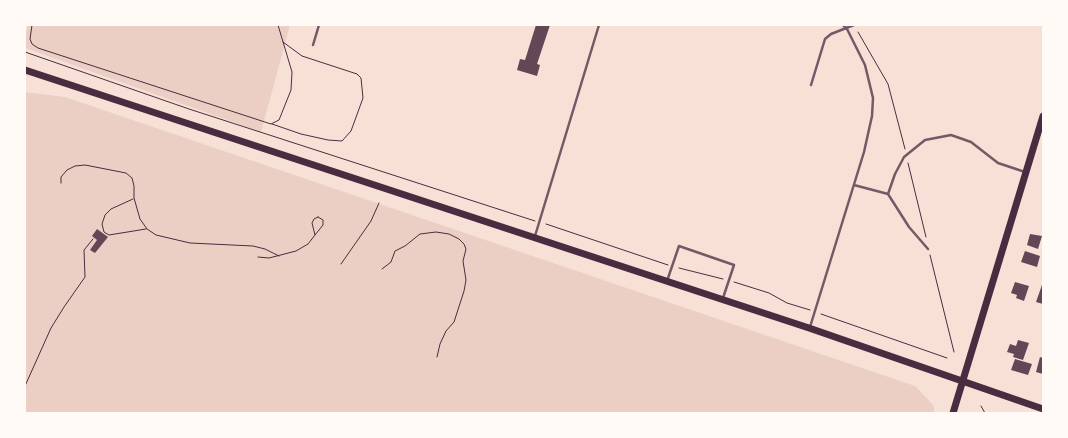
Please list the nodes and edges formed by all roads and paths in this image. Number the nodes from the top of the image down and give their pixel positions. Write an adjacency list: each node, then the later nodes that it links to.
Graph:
1 (32, 25): 15 (path)
2 (278, 25): 9 (path)
3 (319, 25): 10 (lane)
4 (599, 25): 28 (lane)
5 (844, 25): 7 (lane)
6 (854, 25): 7 (lane)
7 (848, 28): 13 (lane); 20 (lane)
8 (858, 32): 17 (path)
9 (282, 41): 15 (path); 15 (path)
10 (313, 45)
11 (25, 52): 24 (path)
12 (25, 70): 28 (main road)
13 (811, 85)
14 (1043, 116): 16 (main road)
15 (271, 124)
16 (1040, 135): 18 (main road)
17 (907, 155): 18 (lane); 21 (lane); 30 (path)
18 (1026, 172): 44 (main road)
19 (62, 183): 22 (path)
20 (854, 185): 21 (lane); 39 (lane)
21 (888, 194): 30 (lane)
22 (134, 198): 26 (path); 26 (path)
23 (379, 202): 33 (path)
24 (530, 219)
25 (546, 224): 34 (path)
26 (147, 228): 31 (path)
27 (315, 235): 27 (path); 31 (path)
28 (534, 238): 36 (main road)
29 (93, 239): 45 (path)
30 (928, 249): 41 (path)
31 (279, 256): 32 (path)
32 (258, 257)
33 (341, 264)
34 (672, 266): 36 (lane); 37 (path); 37 (lane)
35 (382, 269): 42 (path)
36 (667, 281): 38 (main road)
37 (729, 281): 38 (lane); 39 (path)
38 (723, 300): 40 (main road)
39 (815, 311): 40 (lane); 43 (path)
40 (810, 328): 44 (main road)
41 (954, 352)
42 (437, 357)
43 (947, 358)
44 (962, 382): 47 (main road); 48 (main road)
45 (25, 386)
46 (981, 406): 49 (path)
47 (1043, 409)
48 (953, 413)
49 (984, 413)

